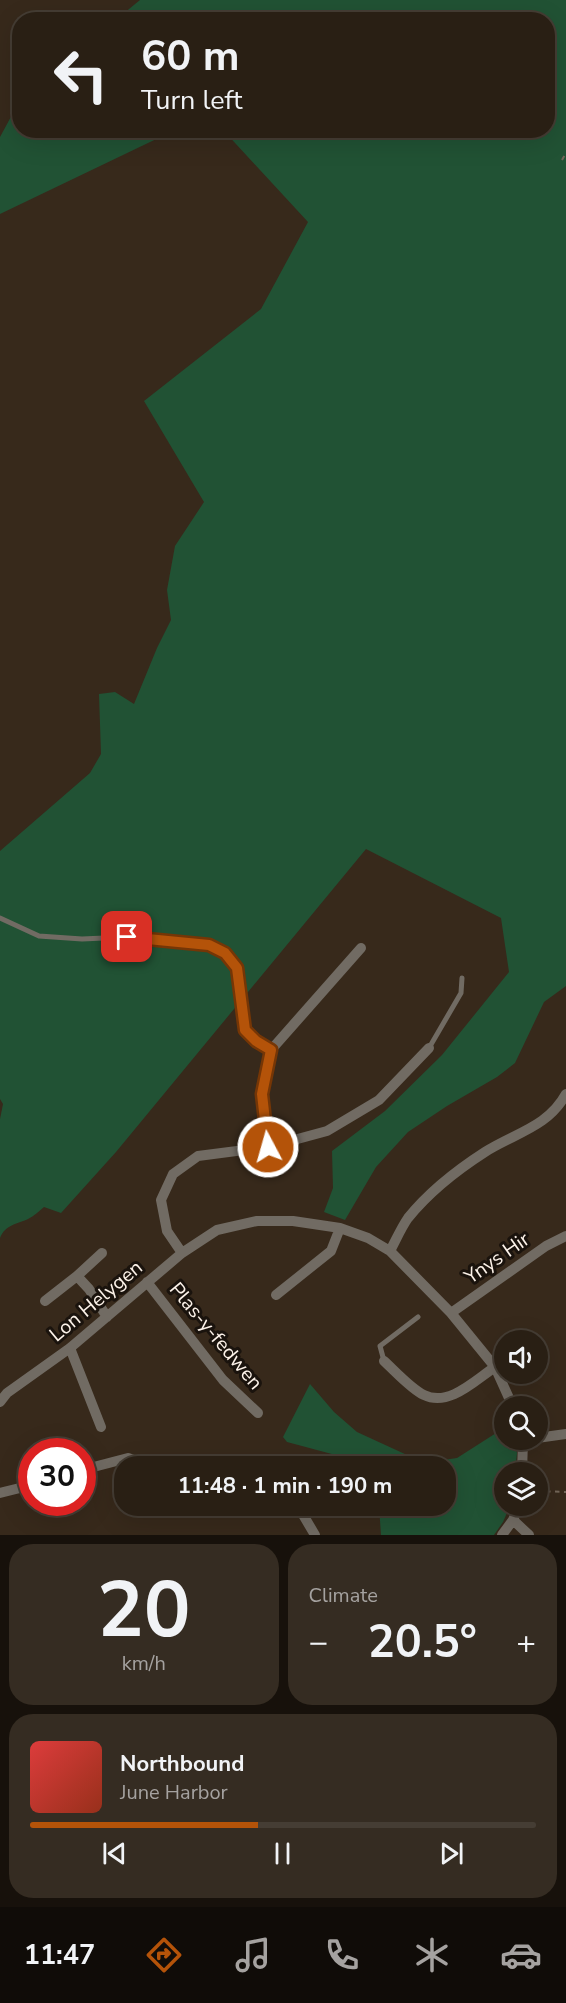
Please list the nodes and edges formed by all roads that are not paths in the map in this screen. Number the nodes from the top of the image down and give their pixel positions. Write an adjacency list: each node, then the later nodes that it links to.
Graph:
1 (0, 918): 5 (lane)
2 (361, 948): 5 (street)
3 (462, 978): 4 (lane)
4 (429, 1048): 7 (street)
5 (271, 1050): 7 (street)
6 (566, 1094): 10 (street)
7 (268, 1147): 12 (street)
8 (340, 1228): 10 (street, Lon Helygen); 12 (street, Lon Helygen); 15 (street)
9 (566, 1236): 17 (street, Ynys Hir)
10 (390, 1251): 17 (street, Lon Helygen)
11 (102, 1253): 13 (street)
12 (182, 1253): 14 (street, Lon Helygen)
13 (77, 1276): 16 (street); 18 (street)
14 (147, 1282): 18 (street, Lon Helygen); 25 (street, Plas-y-fedwen)
15 (276, 1294)
16 (45, 1300)
17 (451, 1312): 22 (street, Lon Helygen)
18 (106, 1317): 20 (street, Lon Helygen)
19 (418, 1317): 21 (lane)
20 (70, 1348): 24 (street, Lon Helygen); 26 (street)
21 (384, 1361): 23 (street)
22 (494, 1366)
23 (494, 1368)
24 (0, 1402)
25 (258, 1413)
26 (101, 1427)
27 (566, 1434): 28 (street)
28 (548, 1436)
29 (114, 1462): 30 (street)
30 (96, 1466)
31 (18, 1488): 32 (street)
32 (0, 1493)
33 (304, 1516): 36 (street)
34 (515, 1516): 35 (street)
35 (513, 1520): 37 (street); 38 (street)
36 (315, 1535)
37 (502, 1535)
38 (530, 1535)

